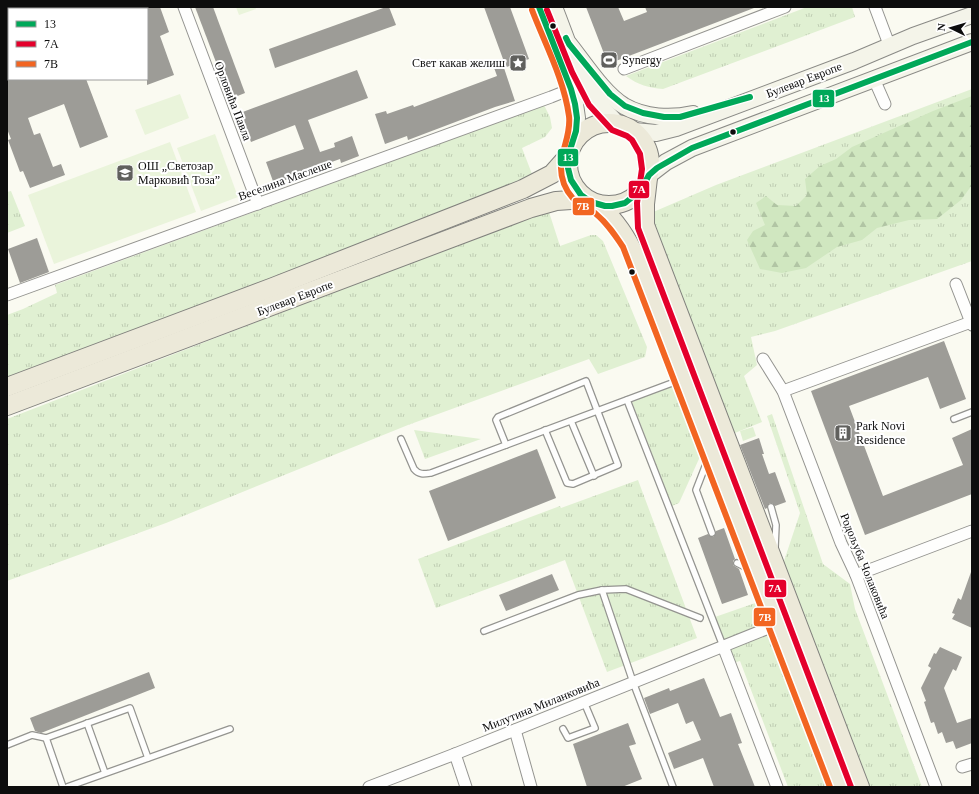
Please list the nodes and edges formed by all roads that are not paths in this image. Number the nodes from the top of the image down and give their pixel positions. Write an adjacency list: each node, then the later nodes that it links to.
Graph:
1 (184, 7): 20 (street, Орловића Павла)
2 (539, 7): 12 (main road)
3 (554, 7): 8 (main road)
4 (785, 7): 10 (street)
5 (875, 7): 9 (street)
6 (972, 15): 9 (main road, Булевар Европе)
7 (972, 42): 11 (main road, Булевар Европе)
8 (569, 44): 13 (main road); 15 (main road)
9 (890, 47): 13 (main road, Булевар Европе)
10 (624, 69)
11 (874, 79): 14 (street); 18 (main road, Булевар Европе)
12 (571, 88): 17 (main road); 20 (street, Веселина Маслеше)
13 (781, 89): 16 (main road, Булевар Европе)
14 (885, 104)
15 (617, 124): 16 (main road); 17 (main road)
16 (634, 131): 18 (main road)
17 (569, 154): 19 (main road); 26 (main road, Булевар Европе)
18 (648, 176): 19 (main road); 43 (main road)
19 (592, 202): 25 (main road); 29 (main road, Булевар Европе)
20 (258, 204): 22 (street, Веселина Маслеше)
21 (956, 284): 23 (street)
22 (7, 295)
23 (972, 323): 27 (street)
24 (763, 359): 27 (street, Родољуба Чолаковића)
25 (682, 379): 28 (lane); 37 (main road)
26 (7, 387)
27 (783, 391): 45 (street, Родољуба Чолаковића)
28 (627, 400): 30 (lane); 50 (lane)
29 (7, 406)
30 (598, 411): 33 (lane); 36 (lane); 38 (lane)
31 (972, 412): 32 (lane)
32 (954, 419)
33 (571, 420): 34 (lane); 38 (lane)
34 (545, 430): 36 (lane); 38 (lane)
35 (401, 439): 36 (lane)
36 (506, 445)
37 (711, 453): 41 (lane); 44 (main road)
38 (594, 476)
39 (770, 507): 43 (lane)
40 (972, 531): 45 (street)
41 (712, 533)
42 (737, 563): 44 (lane)
43 (774, 564): 70 (main road)
44 (756, 572): 48 (main road)
45 (856, 575): 71 (street, Родољуба Чолаковића)
46 (602, 590): 47 (lane); 49 (lane); 51 (lane)
47 (700, 618)
48 (776, 625): 50 (street, Милутина Миланковића); 69 (main road)
49 (484, 631)
50 (724, 646): 51 (street, Милутина Миланковића); 68 (street)
51 (632, 682): 52 (street, Милутина Миланковића); 67 (lane)
52 (584, 702): 55 (lane); 56 (street, Милутина Миланковића)
53 (87, 723): 57 (lane); 60 (lane); 61 (lane)
54 (230, 728): 60 (lane)
55 (563, 729)
56 (515, 730): 59 (street, Милутина Миланковића); 66 (street)
57 (46, 738): 58 (lane); 62 (lane)
58 (7, 745)
59 (455, 754): 64 (street, Милутина Миланковића); 65 (street)
60 (148, 758): 61 (lane)
61 (105, 773): 63 (lane)
62 (63, 787)
63 (67, 787)
64 (369, 787)
65 (466, 787)
66 (532, 787)
67 (673, 787)
68 (777, 787)
69 (839, 787)
70 (860, 787)
71 (936, 787)

